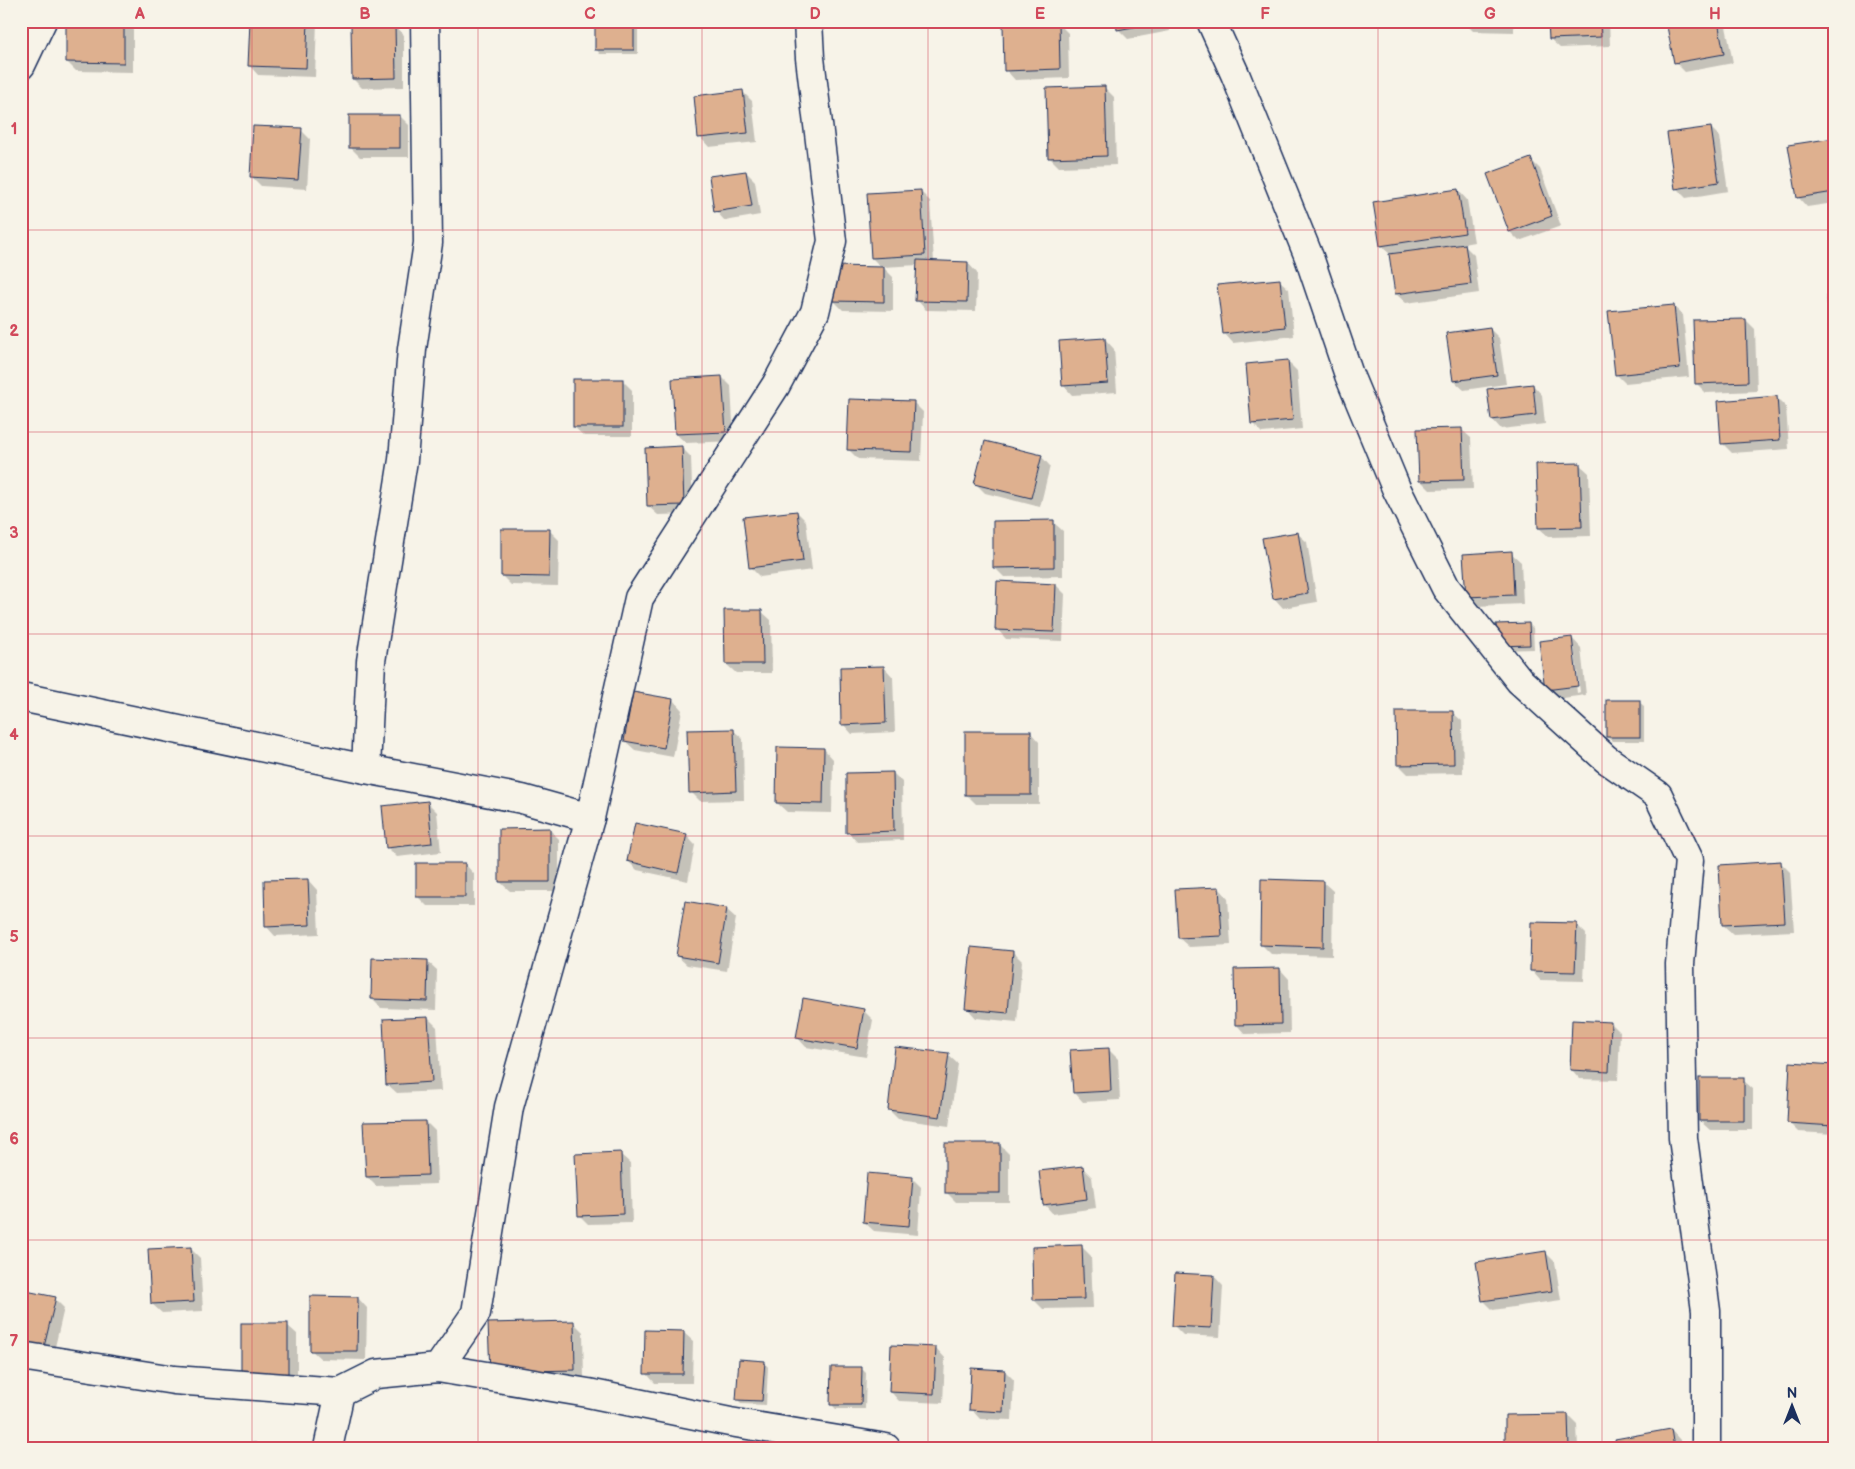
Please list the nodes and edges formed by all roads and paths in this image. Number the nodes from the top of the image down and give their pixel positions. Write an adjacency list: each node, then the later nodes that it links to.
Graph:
1 (42, 21): 5 (street)
2 (425, 21): 7 (street)
3 (808, 21): 8 (street)
4 (1211, 21): 14 (street)
5 (21, 65)
6 (21, 696): 7 (street)
7 (366, 769): 8 (street)
8 (590, 818): 10 (street)
9 (21, 1356): 11 (street)
10 (438, 1368): 11 (street); 13 (street)
11 (340, 1392): 12 (street)
12 (328, 1448)
13 (886, 1448)
14 (1706, 1448)

